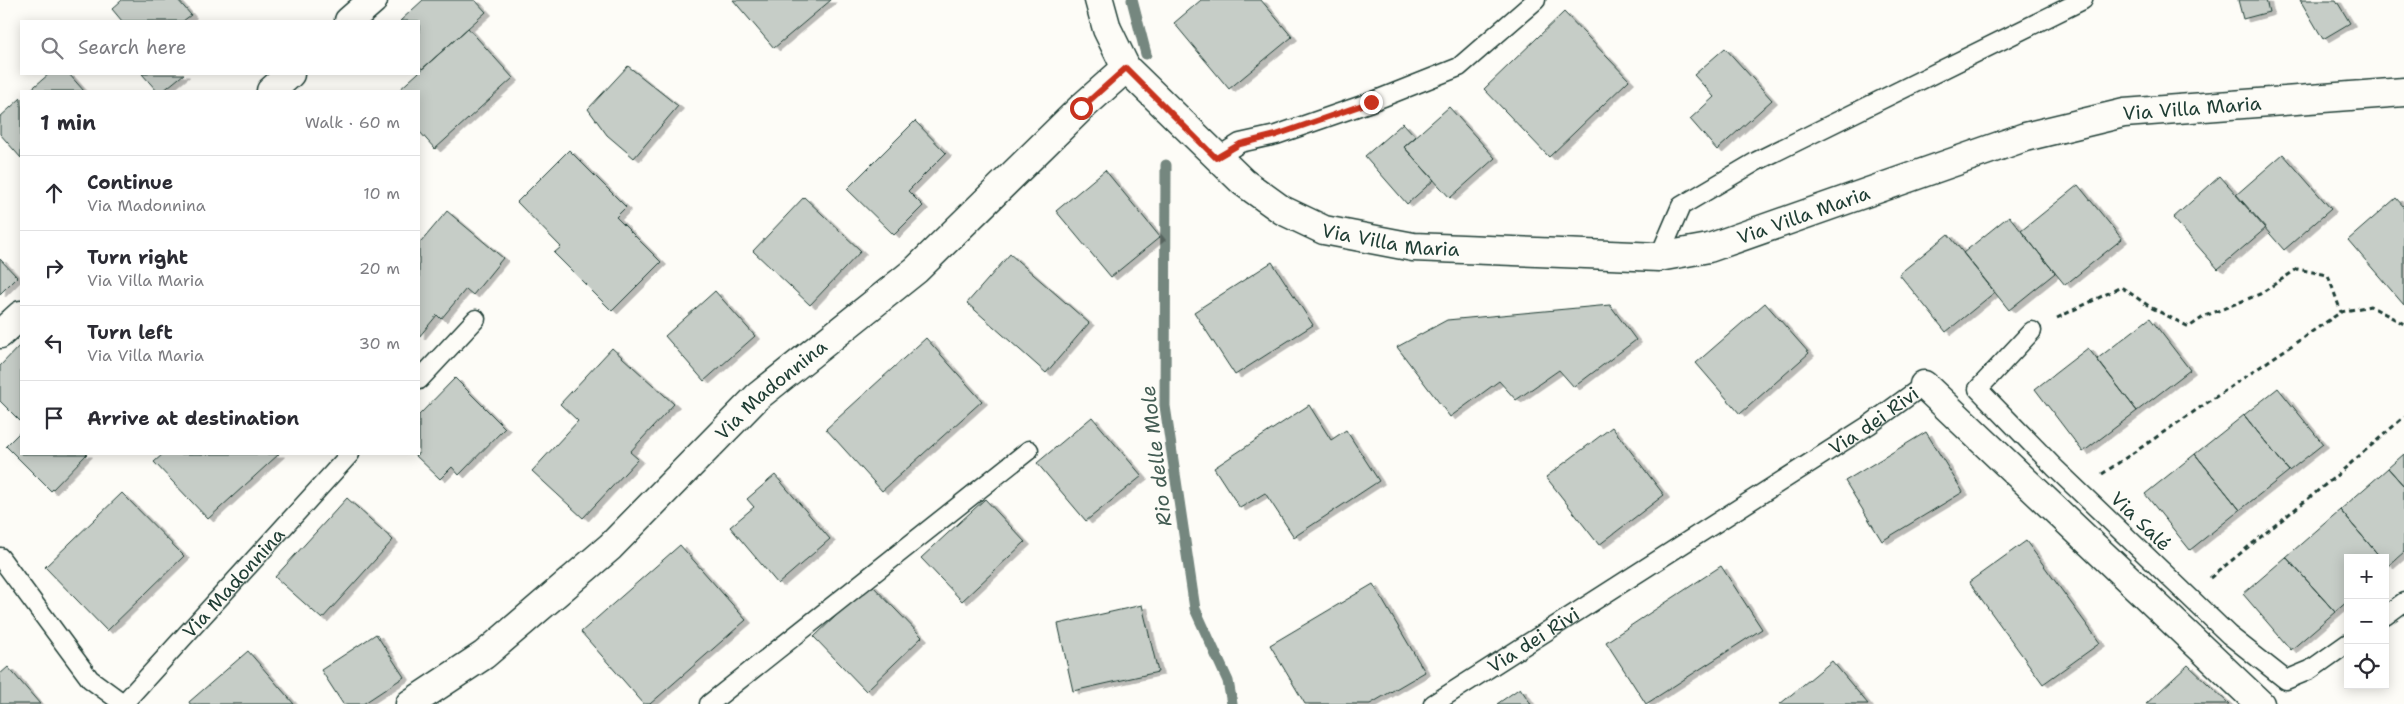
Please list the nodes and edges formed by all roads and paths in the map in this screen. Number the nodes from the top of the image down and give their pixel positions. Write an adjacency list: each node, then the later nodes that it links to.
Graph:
1 (372, 0): 5 (street)
2 (1099, 0): 6 (street, Via Villa Maria)
3 (1536, 0): 10 (lane)
4 (2083, 0): 11 (lane)
5 (350, 20)
6 (1126, 68): 10 (street, Via Villa Maria); 30 (street, Via Madonnina)
7 (289, 75): 8 (street)
8 (272, 90)
9 (2404, 92): 11 (street, Via Villa Maria)
10 (1216, 158): 11 (street, Via Villa Maria)
11 (1659, 257)
12 (2341, 312): 15 (path); 16 (path); 23 (path)
13 (20, 316): 17 (street)
14 (476, 319): 18 (lane)
15 (2404, 324)
16 (2032, 331): 23 (lane, Via Salé)
17 (0, 334)
18 (420, 379)
19 (1924, 385): 32 (lane, Via dei Rivi); 33 (street, Via dei Rivi)
20 (2404, 417): 25 (path)
21 (1029, 450): 31 (lane)
22 (346, 458): 29 (lane, Via Madonnina)
23 (2080, 492): 25 (lane, Via Salé)
24 (0, 557): 29 (lane, Via Madonnina)
25 (2187, 595): 28 (lane, Via Salé)
26 (2404, 602): 27 (lane)
27 (2389, 613)
28 (2347, 644)
29 (124, 704)
30 (410, 704)
31 (709, 704)
32 (1432, 704)
33 (2260, 704)

